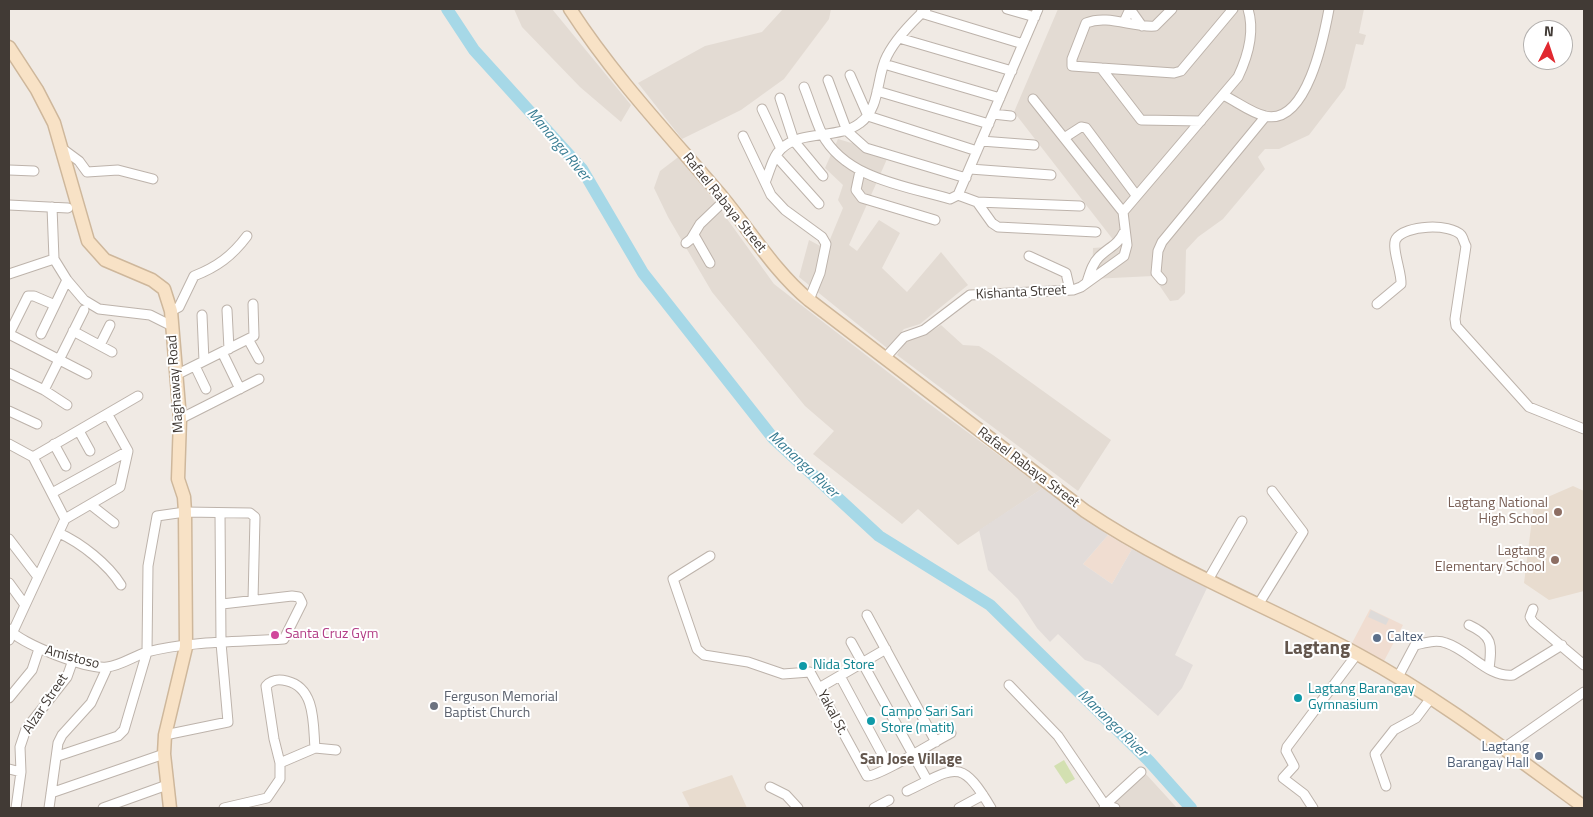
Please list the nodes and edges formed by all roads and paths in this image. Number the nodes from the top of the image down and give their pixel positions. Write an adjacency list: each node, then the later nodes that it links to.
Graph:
1 (570, 9): 54 (main road, Rafael Rabaya Street)
2 (1007, 9): 9 (street)
3 (1130, 9): 10 (street); 11 (street)
4 (1172, 9): 11 (street)
5 (1233, 9): 16 (street)
6 (1248, 9): 22 (street)
7 (1329, 9): 30 (street)
8 (924, 11): 12 (street); 13 (street)
9 (1036, 13): 13 (street)
10 (1124, 22): 11 (street); 16 (street)
11 (1142, 26)
12 (899, 38): 15 (street); 17 (street)
13 (1023, 44): 17 (street)
14 (9, 47): 40 (main road, Maghaway Road)
15 (884, 64): 21 (street); 24 (street)
16 (1101, 68): 31 (street)
17 (1012, 71): 24 (street)
18 (850, 75): 28 (street)
19 (828, 80): 33 (street)
20 (804, 87): 34 (street)
21 (877, 91): 28 (street); 32 (street)
22 (1224, 95): 30 (street); 31 (street)
23 (780, 98): 37 (street)
24 (1000, 98): 27 (street)
25 (1032, 99): 36 (street)
26 (762, 110): 42 (street)
27 (993, 114): 29 (street); 32 (street)
28 (868, 116): 33 (street); 41 (street)
29 (1011, 116)
30 (1265, 117): 75 (street)
31 (1201, 121): 53 (street)
32 (989, 124): 38 (street)
33 (847, 131): 34 (street); 49 (street)
34 (823, 135): 37 (street); 46 (street)
35 (743, 136): 51 (street)
36 (1064, 138): 53 (street); 61 (street)
37 (794, 140): 42 (street); 48 (street)
38 (981, 141): 39 (street); 41 (street)
39 (1034, 145)
40 (60, 147): 50 (street); 84 (main road, Maghaway Road)
41 (977, 150): 43 (street)
42 (778, 153): 51 (street); 56 (street)
43 (970, 169): 47 (street); 49 (street)
44 (9, 170): 45 (street)
45 (34, 171)
46 (860, 172): 52 (street); 62 (street)
47 (1051, 175)
48 (823, 176)
49 (966, 178): 52 (street)
50 (153, 179)
51 (766, 180): 78 (street)
52 (958, 195): 55 (street)
53 (1136, 195): 61 (street)
54 (724, 200): 66 (street); 78 (main road, Rafael Rabaya Street)
55 (977, 202): 58 (street); 64 (street)
56 (819, 204)
57 (9, 205): 59 (street)
58 (1080, 206)
59 (52, 207): 60 (street); 70 (street)
60 (68, 208)
61 (1123, 212): 63 (street)
62 (935, 220)
63 (1124, 231): 68 (street); 72 (street, Kishanta Street)
64 (1096, 232)
65 (247, 236): 84 (street)
66 (694, 236): 67 (street); 71 (street)
67 (686, 243)
68 (1101, 255): 72 (street); 76 (street)
69 (1029, 256): 77 (street)
70 (54, 259): 73 (street); 74 (street)
71 (710, 263)
72 (1110, 267): 76 (street, Kishanta Street)
73 (9, 274)
74 (66, 280): 81 (street); 87 (street)
75 (1162, 280)
76 (1087, 282): 77 (street, Kishanta Street)
77 (1070, 290): 95 (street, Kishanta Street)
78 (809, 300): 95 (main road, Rafael Rabaya Street)
79 (253, 304): 91 (street)
80 (1376, 304): 113 (street)
81 (54, 305): 89 (street); 90 (street)
82 (84, 310): 88 (street)
83 (227, 310): 93 (street)
84 (171, 311): 87 (main road, Maghaway Road)
85 (202, 315): 98 (street)
86 (110, 325): 92 (street)
87 (172, 326): 102 (main road, Maghaway Road)
88 (73, 331): 92 (street); 96 (street)
89 (9, 334): 96 (street)
90 (41, 334)
91 (248, 339): 93 (street); 97 (street)
92 (100, 345): 94 (street)
93 (225, 350): 98 (street); 105 (street)
94 (112, 352)
95 (885, 358): 133 (main road, Rafael Rabaya Street)
96 (61, 359): 101 (street); 106 (street)
97 (259, 359)
98 (204, 361): 99 (street)
99 (195, 366): 102 (street); 104 (street)
100 (9, 373): 106 (street)
101 (87, 374)
102 (176, 375): 111 (main road, Maghaway Road)
103 (259, 379): 105 (street)
104 (206, 389)
105 (240, 389): 111 (street)
106 (44, 390): 108 (street)
107 (138, 396): 110 (street)
108 (67, 405)
109 (9, 412): 112 (street)
110 (108, 415): 114 (street); 118 (street)
111 (180, 419): 124 (main road, Maghaway Road)
112 (37, 424)
113 (1584, 429)
114 (79, 431): 116 (street); 117 (street)
115 (9, 444): 119 (street)
116 (54, 444): 119 (street); 120 (street)
117 (90, 451)
118 (128, 451): 122 (street); 123 (street)
119 (33, 456): 122 (street)
120 (66, 466)
121 (1272, 491): 139 (street)
122 (52, 493): 126 (street)
123 (91, 505): 126 (street); 128 (street)
124 (185, 512): 125 (street); 147 (main road, Maghaway Road); 150 (street)
125 (220, 513): 136 (street); 137 (street)
126 (65, 519): 129 (street)
127 (1242, 521): 133 (street)
128 (114, 523)
129 (59, 533): 132 (street); 135 (street)
130 (9, 539): 132 (street)
131 (710, 556): 160 (street, Yakal St.)
132 (38, 577): 138 (street)
133 (1208, 580): 139 (main road, Rafael Rabaya Street)
134 (9, 583): 138 (street)
135 (121, 585)
136 (253, 600): 137 (street); 145 (street, Amistoso)
137 (222, 604): 145 (street)
138 (25, 605): 143 (street)
139 (1258, 605): 151 (main road, Rafael Rabaya Street)
140 (1533, 609): 146 (street)
141 (867, 615): 149 (street)
142 (1469, 625): 156 (street)
143 (10, 635): 148 (street, Amistoso)
144 (851, 642): 153 (street)
145 (222, 643): 147 (street, Amistoso); 165 (street)
146 (1562, 645): 154 (street); 156 (street)
147 (186, 647): 150 (street, Amistoso); 165 (main road, Maghaway Road)
148 (39, 649): 152 (street, Amistoso); 162 (street)
149 (886, 649): 153 (street); 166 (street)
150 (147, 652): 155 (street, Amistoso); 172 (street)
151 (1357, 654): 158 (main road, Rafael Rabaya Street); 197 (street)
152 (73, 660): 155 (street, Amistoso); 176 (street, Alzar Street)
153 (863, 662): 157 (street); 171 (street)
154 (1584, 666)
155 (107, 668): 172 (street)
156 (1489, 669): 158 (street)
157 (840, 676): 160 (street); 174 (street)
158 (1398, 677): 163 (main road, Rafael Rabaya Street)
159 (1009, 685): 186 (street)
160 (819, 688): 174 (street, Yakal St.)
161 (1584, 692): 168 (street)
162 (9, 698)
163 (1431, 698): 168 (main road, Rafael Rabaya Street); 180 (street)
164 (951, 733): 166 (street)
165 (165, 735): 170 (main road, Maghaway Road)
166 (936, 742): 171 (street)
167 (315, 748): 169 (street); 173 (street); 173 (street)
168 (1504, 748): 198 (main road, Rafael Rabaya Street)
169 (336, 750)
170 (164, 754): 179 (main road, Maghaway Road); 183 (street)
171 (912, 754): 174 (street); 178 (street)
172 (58, 756): 183 (street)
173 (280, 763): 191 (street)
174 (889, 767)
175 (9, 769): 176 (street)
176 (21, 772): 187 (street, Alzar Street)
177 (1141, 772): 186 (street)
178 (927, 780): 182 (street); 184 (street)
179 (166, 785): 189 (street); 190 (main road, Maghaway Road)
180 (1386, 786)
181 (770, 787): 192 (street)
182 (907, 790)
183 (51, 794): 188 (street)
184 (983, 795): 194 (street); 195 (street)
185 (889, 803): 193 (street)
186 (1104, 806): 196 (street)
187 (16, 808)
188 (49, 808)
189 (104, 808)
190 (170, 808)
191 (224, 808)
192 (798, 808)
193 (874, 808)
194 (959, 808)
195 (991, 808)
196 (1115, 808)
197 (1313, 808)
198 (1584, 808)

